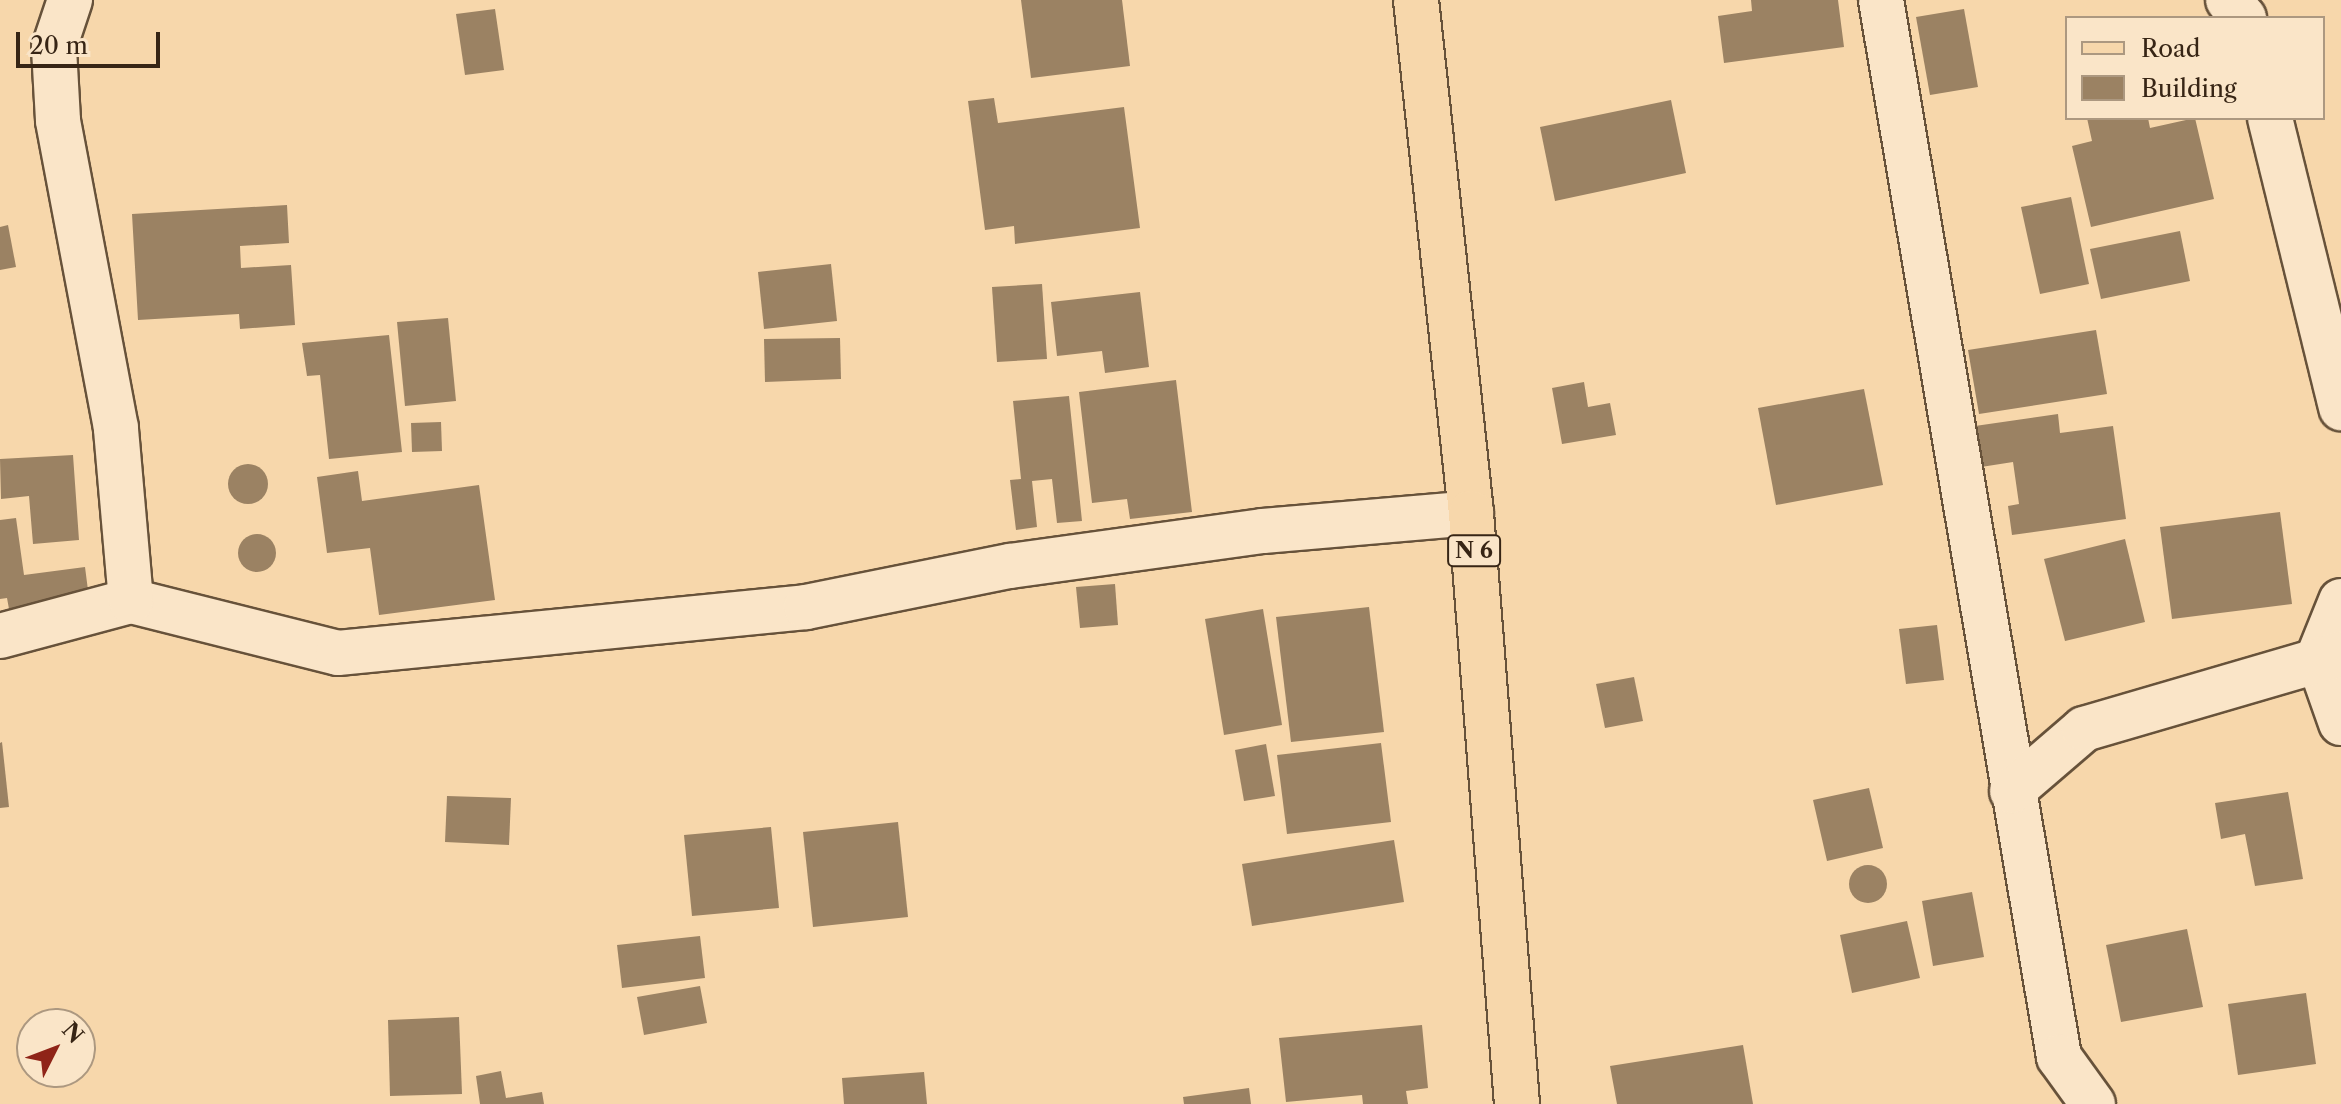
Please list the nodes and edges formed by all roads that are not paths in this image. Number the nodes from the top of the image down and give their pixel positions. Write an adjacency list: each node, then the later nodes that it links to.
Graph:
1 (70, 0): 10 (street)
2 (1416, 0): 9 (main road, N 6)
3 (1881, 0): 15 (street)
4 (2228, 0): 5 (street)
5 (2242, 16)
6 (2271, 120): 7 (street)
7 (2327, 293): 8 (street)
8 (2341, 408)
9 (1471, 513): 10 (street); 16 (main road, N 6)
10 (131, 601): 12 (street)
11 (2341, 601): 13 (street)
12 (0, 636)
13 (2330, 656): 14 (street); 15 (street)
14 (2341, 723)
15 (2012, 791): 17 (street)
16 (1517, 1104)
17 (2093, 1104)

